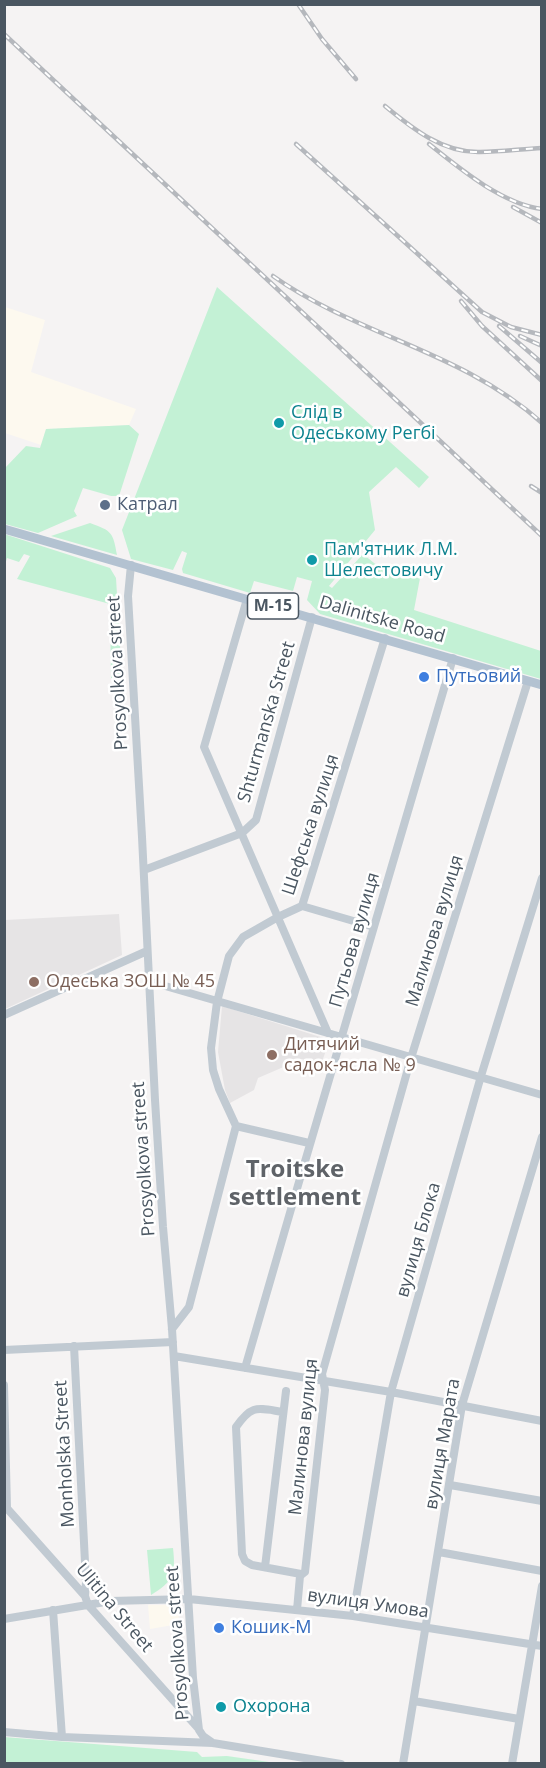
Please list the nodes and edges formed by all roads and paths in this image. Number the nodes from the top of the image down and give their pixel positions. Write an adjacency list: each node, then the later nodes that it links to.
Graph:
1 (4, 529): 2 (main road, Dalinitske Road / М-15)
2 (131, 565): 3 (main road, Dalinitske Road / М-15); 10 (street, Prosyolkova street)
3 (247, 598): 4 (main road, Dalinitske Road / М-15); 9 (street)
4 (312, 617): 5 (main road, Dalinitske Road / М-15); 9 (street, Shturmanska Street)
5 (385, 638): 6 (main road, Dalinitske Road / М-15); 12 (street, Шефська вулиця)
6 (453, 658): 7 (main road, Dalinitske Road / М-15); 14 (street, Путьова вулиця)
7 (528, 681): 8 (main road, Dalinitske Road / М-15); 21 (street, Малинова вулиця)
8 (542, 685)
9 (242, 833): 10 (street); 13 (street)
10 (144, 870): 15 (street, Prosyolkova street)
11 (542, 878): 22 (street, вулиця Блока)
12 (302, 906): 13 (street, Шефська вулиця); 14 (street)
13 (278, 916): 17 (street, Шефська вулиця); 19 (street)
14 (374, 927): 20 (street, Путьова вулиця)
15 (147, 951): 16 (street, Prosyolkova street); 18 (street)
16 (148, 981): 17 (street); 27 (street, Prosyolkova street)
17 (217, 1002): 19 (street); 24 (street, Шефська вулиця)
18 (4, 1015)
19 (328, 1033): 20 (street)
20 (342, 1038): 21 (street); 26 (street, Путьова вулиця)
21 (411, 1058): 22 (street); 33 (street, Малинова вулиця)
22 (481, 1076): 23 (street); 36 (street, вулиця Блока)
23 (542, 1095)
24 (236, 1126): 26 (street); 27 (street)
25 (542, 1137): 37 (street, вулиця Марата)
26 (309, 1143): 32 (street, Путьова вулиця)
27 (172, 1329): 28 (street, Prosyolkova street)
28 (173, 1342): 29 (street); 31 (street, Prosyolkova street)
29 (74, 1346): 30 (street); 48 (street, Monholska Street)
30 (4, 1350)
31 (174, 1356): 32 (street); 49 (street, Prosyolkova street)
32 (245, 1368): 33 (street)
33 (323, 1381): 36 (street); 46 (street, Малинова вулиця)
34 (4, 1385): 42 (street)
35 (286, 1391): 38 (street)
36 (391, 1392): 37 (street); 53 (street, вулиця Блока)
37 (462, 1405): 39 (street); 40 (street, вулиця Марата)
38 (283, 1412): 44 (street); 44 (street)
39 (541, 1420)
40 (450, 1485): 41 (street); 43 (street, вулиця Марата)
41 (542, 1501)
42 (6, 1507): 48 (street, Ulitina Street)
43 (439, 1552): 45 (street); 55 (street, вулиця Марата)
44 (265, 1567): 46 (street)
45 (542, 1571)
46 (301, 1575): 52 (street, Малинова вулиця)
47 (542, 1586): 56 (street)
48 (85, 1596): 50 (street, Ulitina Street)
49 (189, 1599): 50 (street, вулиця Умова); 52 (street, вулиця Умова); 60 (street, Prosyolkova street)
50 (88, 1605): 51 (street, вулиця Умова); 60 (street, Ulitina Street)
51 (53, 1610): 54 (street, вулиця Умова); 62 (street)
52 (297, 1610): 53 (street, вулиця Умова)
53 (353, 1616): 55 (street, вулиця Умова)
54 (4, 1619)
55 (427, 1627): 56 (street, вулиця Умова); 58 (street, вулиця Марата)
56 (531, 1644): 57 (street, вулиця Умова); 59 (street)
57 (542, 1646)
58 (414, 1701): 59 (street); 65 (street, вулиця Марата)
59 (519, 1719): 66 (street)
60 (199, 1730): 63 (street, Prosyolkova street)
61 (4, 1732): 62 (street)
62 (62, 1737): 63 (street)
63 (213, 1743): 64 (street)
64 (340, 1764)
65 (403, 1764)
66 (512, 1764)

